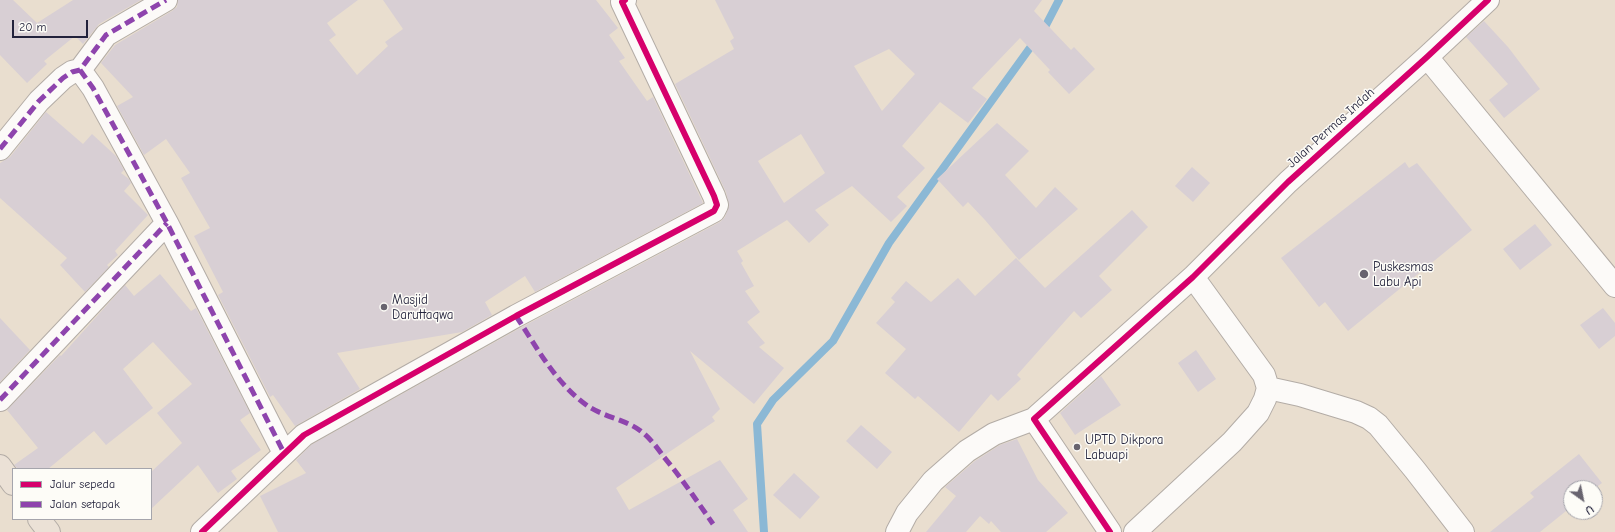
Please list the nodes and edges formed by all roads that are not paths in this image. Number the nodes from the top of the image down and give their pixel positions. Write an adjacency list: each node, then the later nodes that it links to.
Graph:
1 (166, 0): 5 (street)
2 (625, 0): 13 (street)
3 (1488, 0): 4 (street, Jalan Permas Indah)
4 (1427, 57): 8 (street, Jalan Permas Indah); 9 (street)
5 (80, 70): 6 (street); 7 (street)
6 (0, 149)
7 (167, 223): 11 (street); 13 (street)
8 (1193, 276): 10 (street); 12 (street, Jalan Permas Indah)
9 (1615, 286)
10 (1268, 388): 21 (street); 22 (street)
11 (0, 400)
12 (1034, 419): 19 (street); 20 (street)
13 (284, 453): 18 (street)
14 (0, 466): 15 (highway)
15 (12, 483)
16 (40, 520): 17 (highway)
17 (49, 532)
18 (202, 532)
19 (897, 532)
20 (1110, 532)
21 (1135, 532)
22 (1463, 532)

